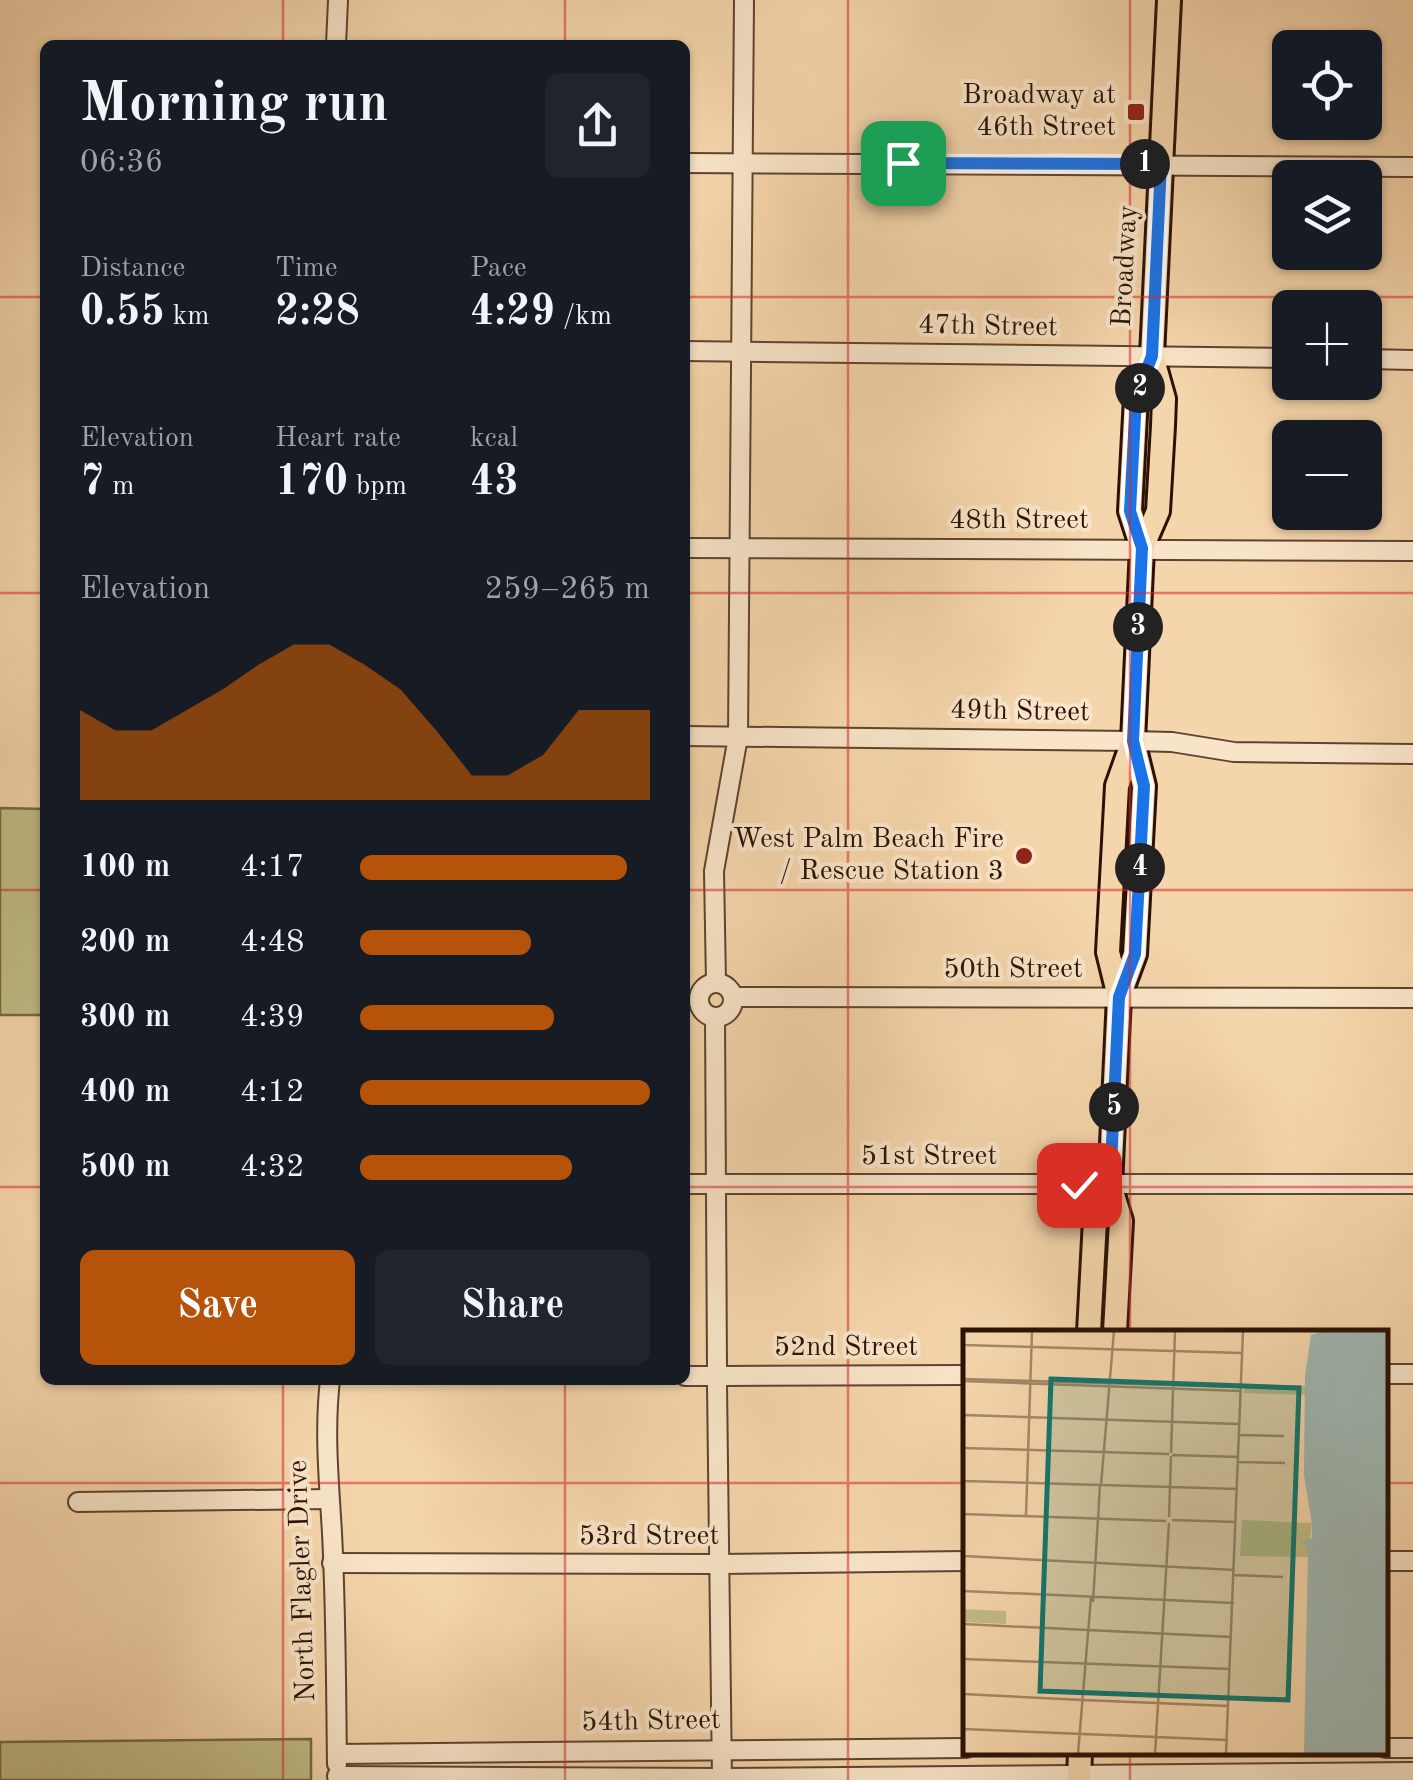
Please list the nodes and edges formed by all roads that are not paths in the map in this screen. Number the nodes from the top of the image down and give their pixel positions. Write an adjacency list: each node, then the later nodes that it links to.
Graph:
1 (338, 0): 4 (street)
2 (744, 0): 5 (street)
3 (1169, 0): 7 (main road, Broadway)
4 (336, 40)
5 (743, 163): 6 (street); 7 (street); 10 (street)
6 (690, 164)
7 (1161, 164): 8 (street); 11 (main road, Broadway)
8 (1413, 167)
9 (690, 350): 10 (street, 47th Street)
10 (742, 351): 11 (street, 47th Street); 17 (street)
11 (1152, 356): 12 (street, 47th Street); 16 (main road, Broadway)
12 (1272, 358)
13 (1382, 359): 14 (street)
14 (1413, 360)
15 (690, 548): 17 (street, 48th Street)
16 (1142, 548): 17 (street, 48th Street); 18 (street, 48th Street); 21 (main road, Broadway)
17 (740, 549): 20 (street)
18 (1413, 551)
19 (690, 736): 20 (street, 49th Street)
20 (738, 737): 21 (street, 49th Street); 23 (street)
21 (1133, 741): 22 (street, 49th Street); 25 (main road, Broadway)
22 (1413, 754)
23 (716, 983): 24 (street); 27 (street)
24 (734, 997): 25 (street, 50th Street); 28 (street)
25 (1119, 997): 26 (street, 50th Street); 32 (main road, Broadway)
26 (1413, 998)
27 (692, 1001): 28 (street)
28 (715, 1018): 30 (street)
29 (690, 1184): 30 (street, 51st Street)
30 (715, 1184): 32 (street, 51st Street); 37 (street)
31 (1413, 1184): 32 (street, 51st Street)
32 (1110, 1185): 33 (main road, Broadway); 34 (main road, Broadway)
33 (1088, 1330)
34 (1115, 1330)
35 (963, 1374): 37 (street, 52nd Street)
36 (690, 1376): 37 (street, 52nd Street)
37 (717, 1376): 43 (street)
38 (329, 1385): 39 (street, North Flagler Drive)
39 (329, 1499): 40 (street); 42 (street, North Flagler Drive)
40 (78, 1502)
41 (963, 1561): 43 (street, 53rd Street)
42 (332, 1563): 43 (street, 53rd Street); 46 (street, North Flagler Drive)
43 (717, 1564): 44 (street)
44 (721, 1748): 45 (street, 54th Street); 46 (street, 54th Street); 50 (street)
45 (963, 1748)
46 (337, 1754): 49 (street, North Flagler Drive)
47 (1080, 1769): 48 (street, 54th Street); 50 (street, 54th Street)
48 (1413, 1772)
49 (337, 1778): 50 (street, 54th Street)
50 (722, 1779)

